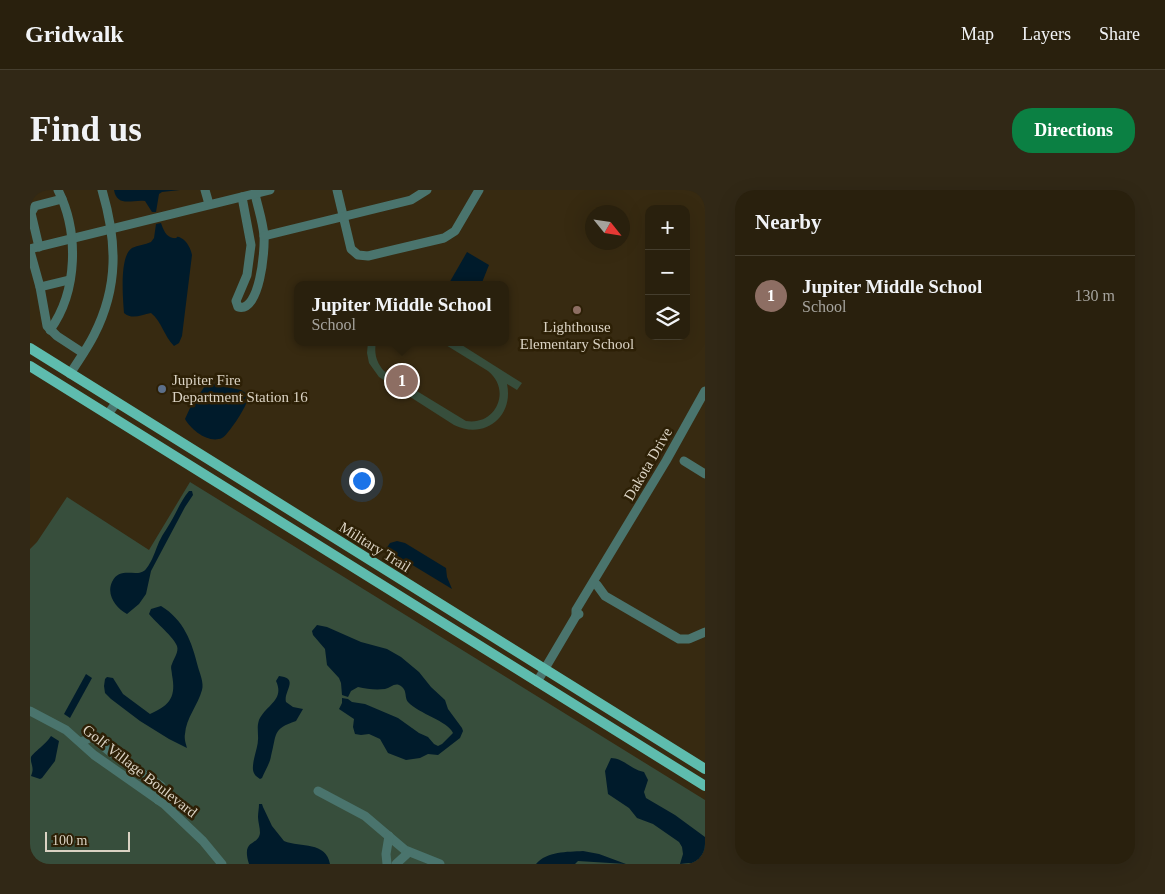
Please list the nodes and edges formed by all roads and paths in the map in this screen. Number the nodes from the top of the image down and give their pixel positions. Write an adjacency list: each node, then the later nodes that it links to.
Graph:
1 (58, 190): 10 (street)
2 (102, 190): 13 (street)
3 (206, 190): 11 (street)
4 (270, 190): 8 (street)
5 (337, 190): 12 (street)
6 (427, 190): 12 (street)
7 (479, 190): 12 (street)
8 (255, 194): 9 (street); 15 (street)
9 (242, 197): 11 (street); 16 (street)
10 (62, 199): 14 (street); 17 (street)
11 (209, 204): 13 (street)
12 (343, 217): 15 (street)
13 (112, 228): 14 (street); 22 (street)
14 (72, 238): 17 (street); 18 (street)
15 (264, 240): 16 (street); 16 (street)
16 (251, 245)
17 (33, 249): 19 (street)
18 (69, 280): 19 (street); 20 (street)
19 (40, 287): 20 (street)
20 (50, 330): 22 (street)
21 (30, 348): 24 (main road, Military Trail)
22 (83, 354): 24 (street)
23 (30, 366): 27 (main road, Military Trail)
24 (70, 374): 26 (main road, Military Trail)
25 (705, 391): 30 (street, Dakota Drive)
26 (116, 403): 27 (street); 36 (main road, Military Trail)
27 (108, 414): 37 (main road, Military Trail)
28 (684, 461): 29 (street)
29 (705, 474)
30 (613, 550): 31 (street, Dakota Drive); 34 (street, Dakota Drive)
31 (597, 585): 32 (street); 33 (street, Dakota Drive)
32 (605, 596): 33 (street); 35 (street)
33 (590, 597): 34 (street, Dakota Drive)
34 (576, 616): 36 (street, Dakota Drive)
35 (704, 636)
36 (545, 670): 37 (street, Dakota Drive); 39 (main road, Military Trail)
37 (537, 682): 40 (main road, Military Trail)
38 (30, 711): 44 (street, Golf Village Boulevard)
39 (705, 769)
40 (705, 786)
41 (318, 791): 42 (street)
42 (389, 836): 43 (street); 45 (street)
43 (409, 852): 46 (street); 47 (street)
44 (222, 864)
45 (387, 864)
46 (396, 864)
47 (440, 864)

